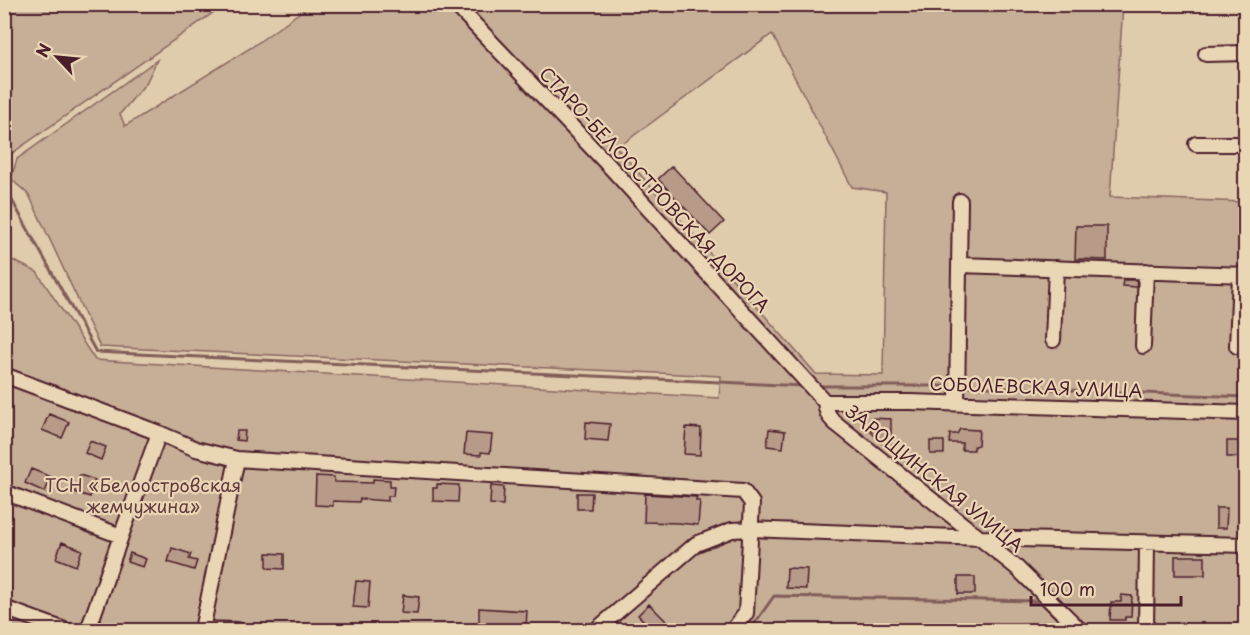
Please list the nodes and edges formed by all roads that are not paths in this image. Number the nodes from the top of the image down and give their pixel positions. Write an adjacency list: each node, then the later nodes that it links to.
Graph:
1 (455, 4): 15 (street, СТАРО-БЕЛООСТРОВСКАЯ ДОРОГА)
2 (1245, 53): 3 (street)
3 (1206, 54)
4 (1196, 144): 5 (street)
5 (1245, 144)
6 (960, 201): 7 (street)
7 (960, 265): 8 (street); 16 (street)
8 (1056, 268): 9 (street); 11 (street)
9 (1146, 271): 10 (street); 12 (street)
10 (1243, 275): 13 (street)
11 (1053, 340)
12 (1143, 346)
13 (1237, 346)
14 (4, 375): 18 (street)
15 (825, 402): 16 (street, СОБОЛЕВСКАЯ УЛИЦА); 23 (street, ЗАРОЩИНСКАЯ УЛИЦА)
16 (957, 404): 17 (street, СОБОЛЕВСКАЯ УЛИЦА)
17 (1245, 413)
18 (159, 434): 19 (street); 22 (street)
19 (237, 459): 21 (street); 29 (street)
20 (4, 492): 22 (street)
21 (751, 529): 23 (street); 31 (street); 32 (street)
22 (121, 536): 28 (street)
23 (981, 538): 24 (street); 33 (street, ЗАРОЩИНСКАЯ УЛИЦА)
24 (1147, 543): 25 (street); 34 (street)
25 (1245, 545)
26 (4, 608): 27 (street)
27 (65, 630)
28 (88, 630)
29 (203, 630): 30 (street)
30 (237, 630)
31 (596, 630)
32 (733, 630)
33 (1080, 630)
34 (1146, 630)

